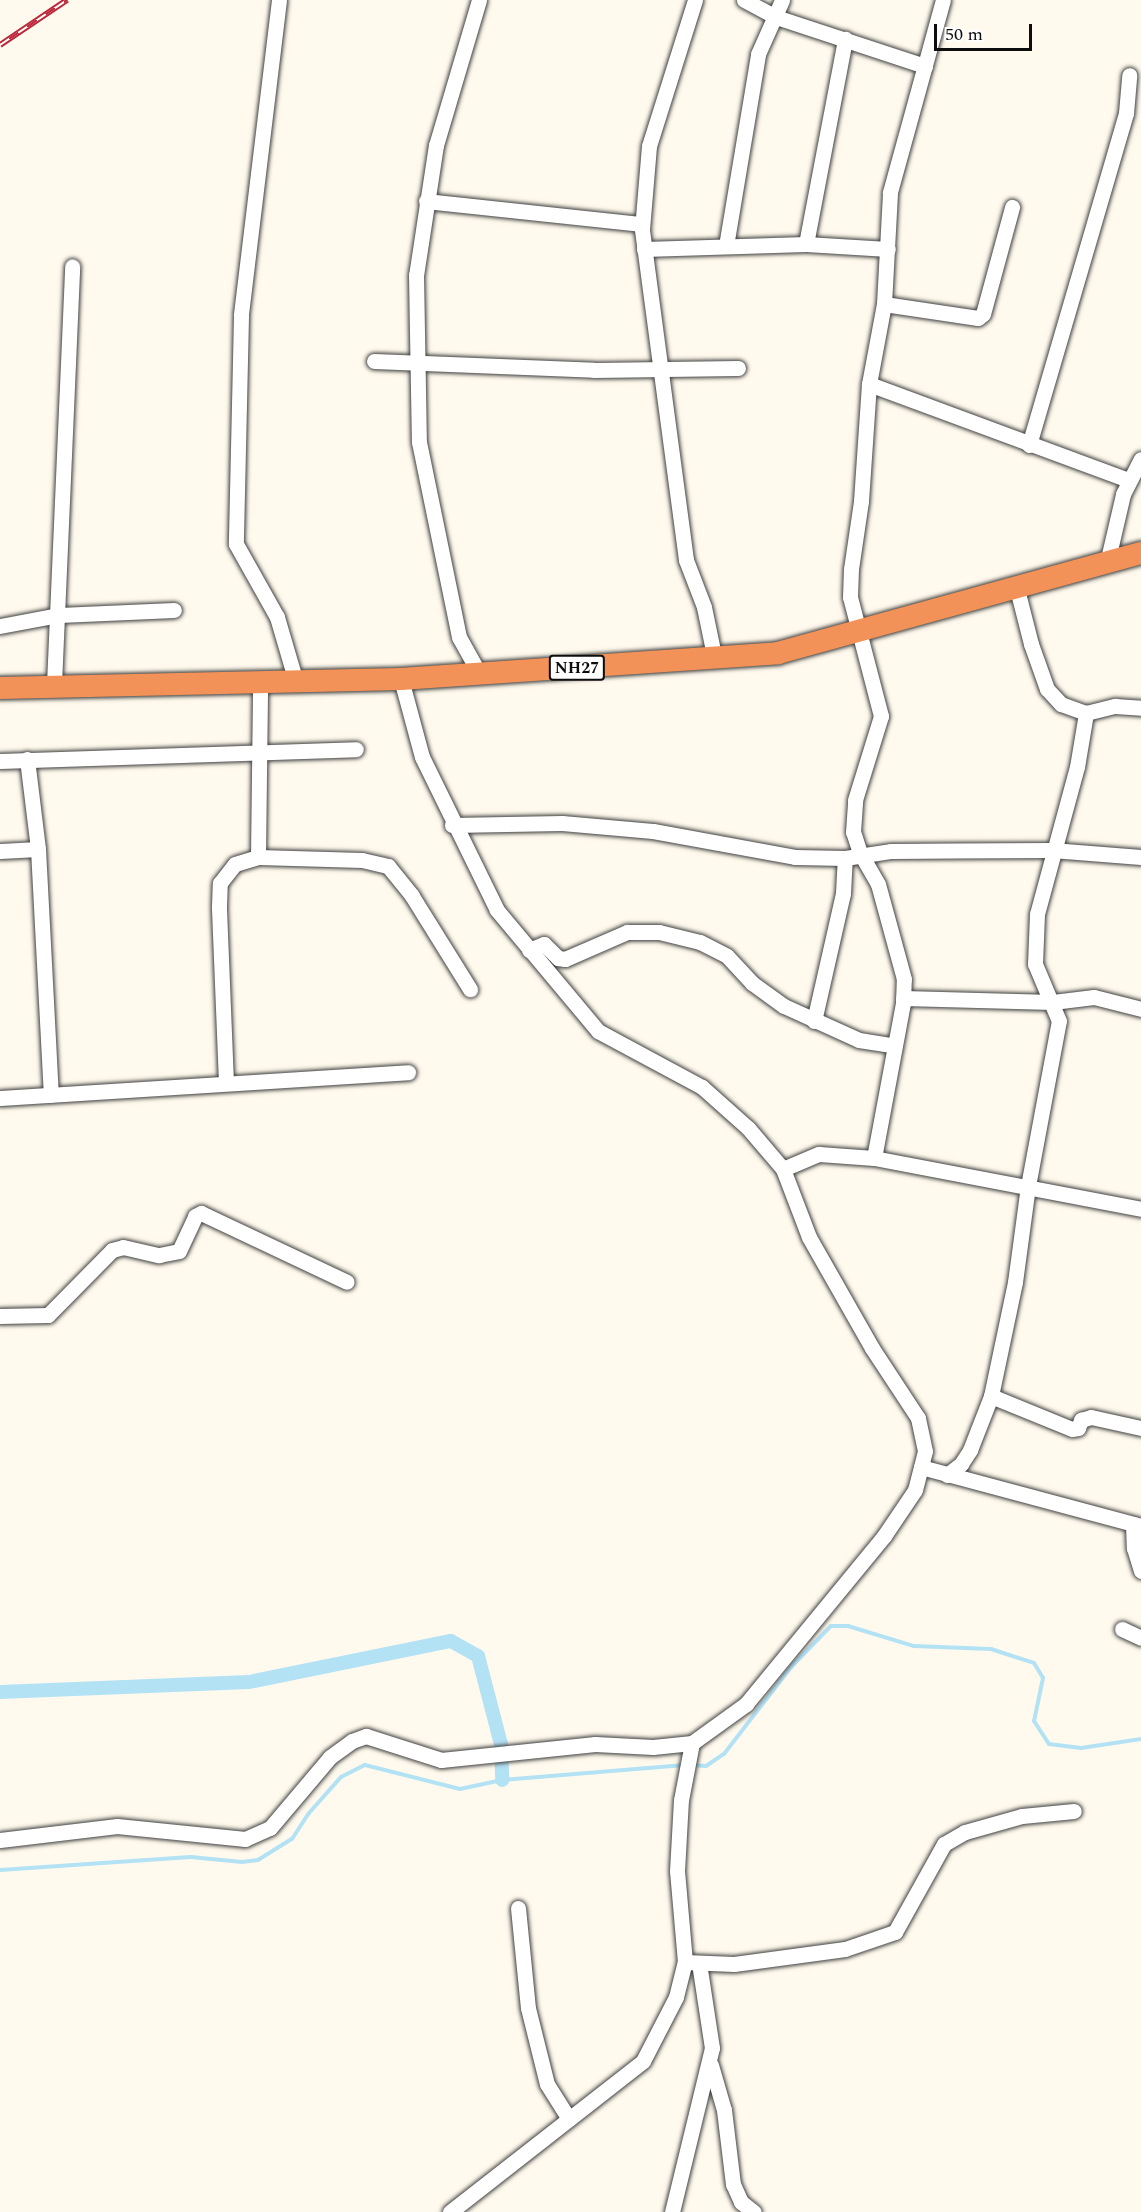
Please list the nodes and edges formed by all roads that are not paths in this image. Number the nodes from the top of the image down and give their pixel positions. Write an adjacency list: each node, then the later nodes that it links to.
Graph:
1 (279, 0): 39 (street)
2 (479, 0): 11 (street)
3 (695, 0): 13 (street)
4 (744, 0): 7 (street)
5 (782, 0): 7 (street)
6 (943, 0): 9 (street)
7 (776, 17): 8 (street); 15 (street)
8 (845, 39): 9 (street); 14 (street)
9 (925, 66): 17 (street)
10 (1129, 75): 25 (street)
11 (426, 201): 13 (street); 20 (street)
12 (1012, 207): 19 (street)
13 (642, 224): 16 (street)
14 (806, 244): 15 (street); 17 (street)
15 (726, 246): 16 (street)
16 (644, 249): 22 (street)
17 (888, 249): 19 (street)
18 (72, 266): 32 (street)
19 (884, 303): 24 (street)
20 (418, 360): 21 (street); 22 (street); 36 (street)
21 (374, 361)
22 (659, 367): 23 (street); 35 (street)
23 (738, 368)
24 (870, 384): 25 (street); 34 (street)
25 (1029, 445): 27 (street)
26 (1141, 459): 27 (street)
27 (1129, 480): 29 (street)
28 (1141, 554): 29 (highway, NH27)
29 (1107, 563): 30 (highway, NH27)
30 (1017, 589): 34 (highway, NH27); 43 (street)
31 (174, 610): 32 (street)
32 (59, 615): 33 (street); 40 (street)
33 (0, 626)
34 (859, 634): 35 (highway, NH27); 52 (street)
35 (715, 660): 36 (highway, NH27)
36 (479, 673): 37 (highway, NH27)
37 (401, 679): 39 (highway, NH27); 48 (street)
38 (260, 682): 39 (highway, NH27); 40 (highway, NH27); 45 (street)
39 (296, 682)
40 (54, 684): 41 (highway, NH27)
41 (0, 688)
42 (1141, 708): 43 (street)
43 (1086, 713): 50 (street)
44 (356, 749): 45 (street)
45 (261, 750): 46 (street); 53 (street)
46 (27, 759): 47 (street); 49 (street)
47 (0, 761)
48 (452, 825): 52 (street); 55 (street)
49 (38, 849): 51 (street); 64 (street)
50 (1052, 850): 52 (street); 54 (street); 58 (street)
51 (0, 851)
52 (852, 855): 57 (street); 60 (street)
53 (258, 857): 56 (street); 63 (street)
54 (1141, 857)
55 (529, 950): 60 (street); 67 (street)
56 (470, 989)
57 (903, 998): 58 (street); 61 (street)
58 (1053, 1002): 59 (street); 68 (street)
59 (1141, 1009)
60 (814, 1021): 61 (street)
61 (895, 1046): 66 (street)
62 (408, 1072): 63 (street)
63 (226, 1083): 64 (street)
64 (51, 1095): 65 (street)
65 (0, 1098)
66 (874, 1158): 67 (street); 68 (street)
67 (783, 1169): 74 (street)
68 (1028, 1186): 69 (street); 72 (street)
69 (1141, 1209)
70 (347, 1282): 71 (street)
71 (0, 1316)
72 (991, 1396): 73 (street); 75 (street)
73 (1141, 1428)
74 (921, 1467): 75 (street); 80 (street)
75 (947, 1475): 76 (street)
76 (1137, 1525): 77 (street)
77 (1141, 1571)
78 (1122, 1629): 79 (street)
79 (1141, 1638)
80 (689, 1750): 82 (street); 84 (street)
81 (1074, 1811): 84 (street)
82 (0, 1840)
83 (518, 1908): 86 (street)
84 (692, 1963): 85 (street); 86 (street)
85 (710, 2062): 88 (street); 89 (street)
86 (569, 2119): 87 (street)
87 (450, 2212)
88 (672, 2212)
89 (754, 2212)

